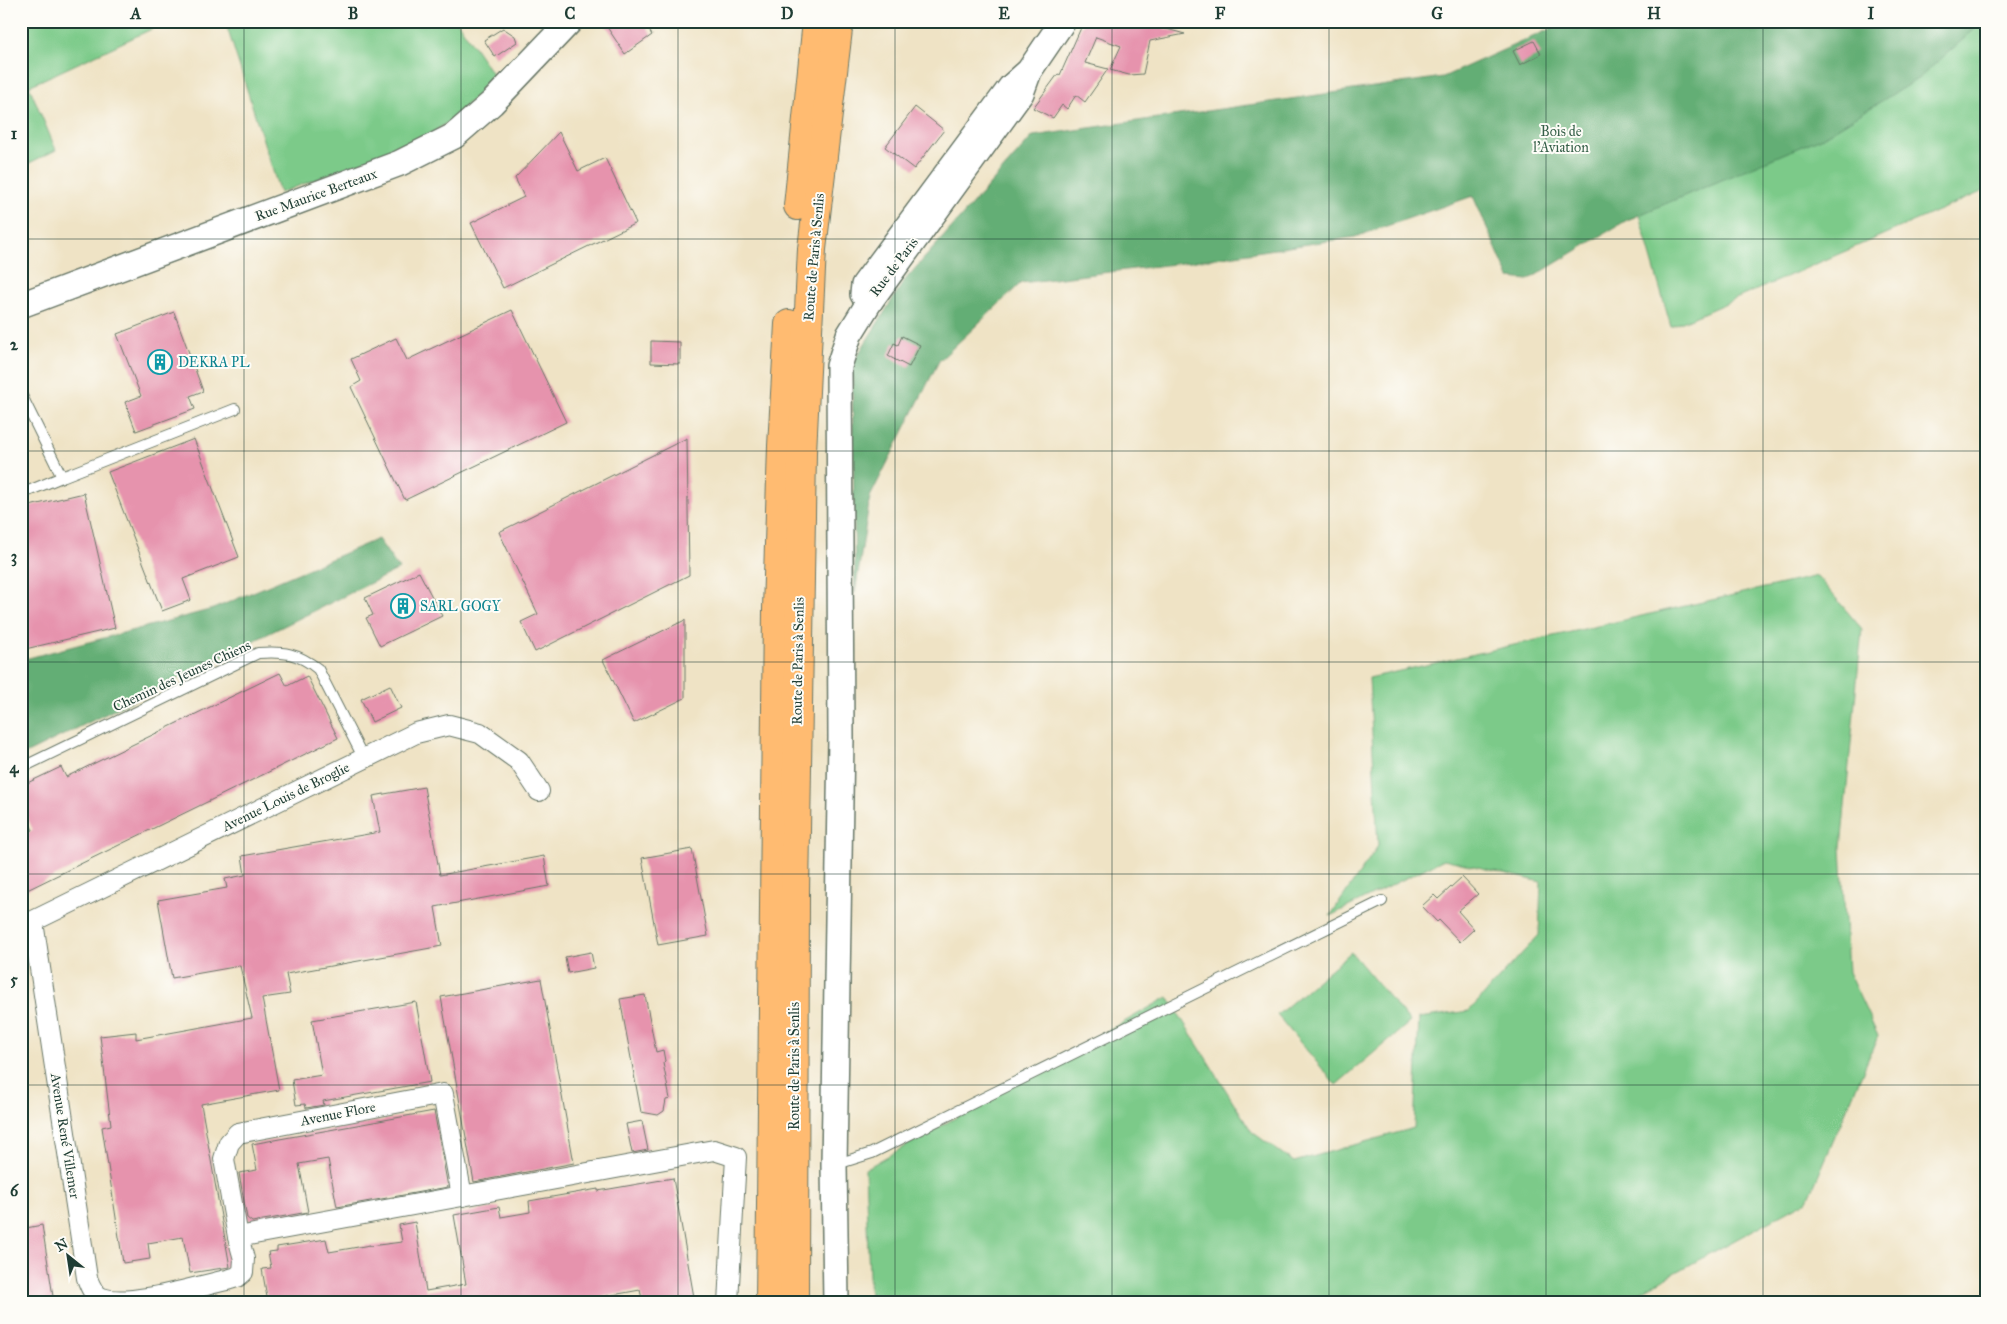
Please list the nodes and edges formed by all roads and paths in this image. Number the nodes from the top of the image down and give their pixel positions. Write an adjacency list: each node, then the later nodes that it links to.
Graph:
1 (570, 21): 5 (street, Rue Maurice Berteaux)
2 (817, 21): 20 (main road, Route de Paris à Senlis)
3 (839, 21): 21 (main road, Route de Paris à Senlis)
4 (1062, 21): 15 (street, Rue de Paris)
5 (21, 305)
6 (21, 394): 8 (lane)
7 (235, 409): 8 (lane)
8 (62, 477): 9 (lane)
9 (21, 494)
10 (364, 759): 11 (lane, Chemin des Jeunes Chiens); 12 (street, Avenue Louis de Broglie); 14 (street, Avenue Louis de Broglie)
11 (21, 768)
12 (539, 791)
13 (1382, 901): 15 (lane)
14 (27, 924): 18 (street, Avenue René Villemer)
15 (834, 1165): 22 (street)
16 (462, 1196): 17 (street); 17 (street, Avenue Flore); 19 (street)
17 (238, 1237): 18 (street, Avenue Flore)
18 (144, 1300)
19 (728, 1303)
20 (770, 1303)
21 (794, 1303)
22 (836, 1303)

